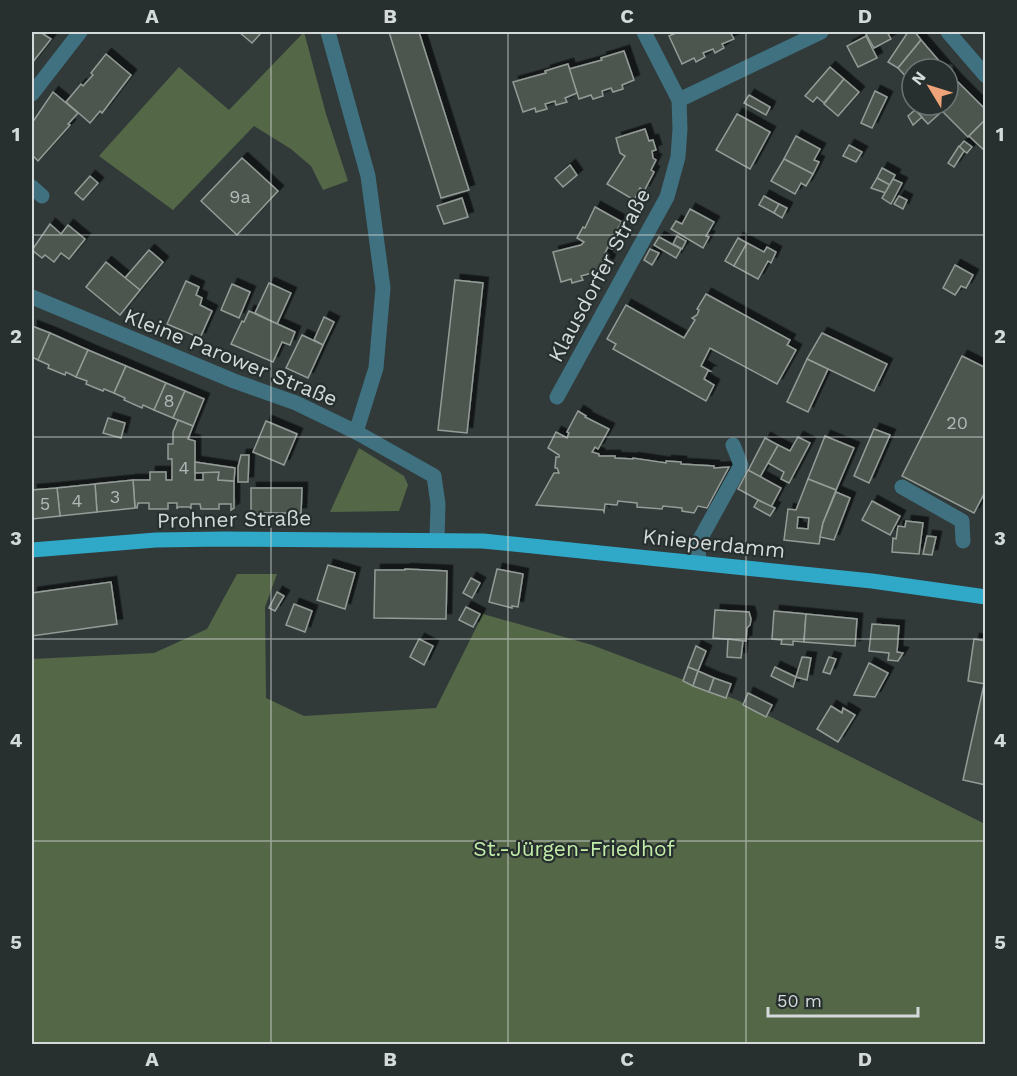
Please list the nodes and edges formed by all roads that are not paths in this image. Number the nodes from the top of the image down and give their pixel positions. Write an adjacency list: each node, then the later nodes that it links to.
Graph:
1 (80, 32): 7 (street)
2 (328, 32): 11 (street)
3 (644, 32): 8 (street)
4 (821, 32): 8 (street)
5 (948, 32): 6 (street)
6 (986, 76)
7 (32, 94)
8 (679, 100): 10 (street, Klausdorfer Straße)
9 (32, 297): 11 (street, Kleine Parower Straße)
10 (557, 397)
11 (356, 432): 14 (street, Kleine Parower Straße)
12 (734, 444): 17 (street)
13 (902, 487): 15 (street)
14 (437, 539): 16 (main road, Prohner Straße); 17 (main road, Knieperdamm)
15 (963, 541)
16 (32, 550)
17 (698, 562): 18 (main road, Knieperdamm)
18 (986, 597)

